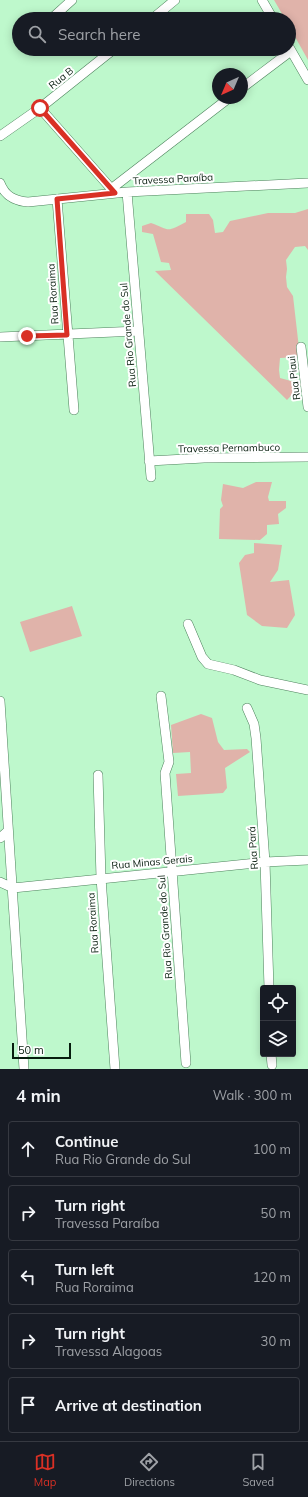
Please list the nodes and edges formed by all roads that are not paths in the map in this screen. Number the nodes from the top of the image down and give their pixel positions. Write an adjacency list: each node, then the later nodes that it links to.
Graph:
1 (72, 0): 4 (street)
2 (175, 0): 5 (street)
3 (262, 0): 6 (street)
4 (59, 12)
5 (160, 12)
6 (269, 12)
7 (105, 56): 13 (street, Rua B)
8 (281, 56): 11 (street)
9 (294, 56): 10 (street)
10 (308, 80)
11 (248, 83)
12 (222, 104): 17 (street, Travessa Paraíba)
13 (40, 108): 14 (street, Rua B); 17 (street)
14 (0, 136)
15 (0, 183): 19 (street, Travessa Paraíba)
16 (308, 183): 18 (street, Travessa Paraíba)
17 (113, 191): 18 (street, Travessa Paraíba); 19 (street, Travessa Paraíba)
18 (127, 192): 20 (street, Rua Rio Grande do Sul)
19 (57, 199): 21 (street, Rua Roraima)
20 (138, 331): 21 (street); 27 (street, Rua Rio Grande do Sul)
21 (67, 335): 22 (street); 25 (street, Rua Roraima)
22 (0, 337)
23 (301, 347): 24 (street, Rua Piaui)
24 (308, 407)
25 (74, 410)
26 (308, 457): 27 (street, Travessa Pernambuco)
27 (150, 461): 28 (street, Rua Rio Grande do Sul)
28 (150, 477)
29 (188, 624): 30 (street)
30 (308, 690)
31 (161, 696): 39 (street, Rua Rio Grande do Sul)
32 (0, 701): 35 (street)
33 (246, 708): 38 (street, Rua Pará)
34 (98, 775): 40 (street, Rua Roraima)
35 (8, 831): 36 (street); 42 (street)
36 (0, 838)
37 (308, 860): 38 (street, Rua Minas Gerais)
38 (265, 862): 39 (street, Rua Minas Gerais); 43 (street, Rua Pará)
39 (172, 872): 40 (street, Rua Minas Gerais); 45 (street, Rua Rio Grande do Sul)
40 (101, 878): 42 (street, Rua Minas Gerais); 48 (street, Rua Roraima)
41 (0, 882): 42 (street)
42 (13, 888): 47 (street)
43 (269, 985)
44 (271, 1057): 46 (street)
45 (186, 1063)
46 (272, 1064)
47 (24, 1069)
48 (114, 1069)

